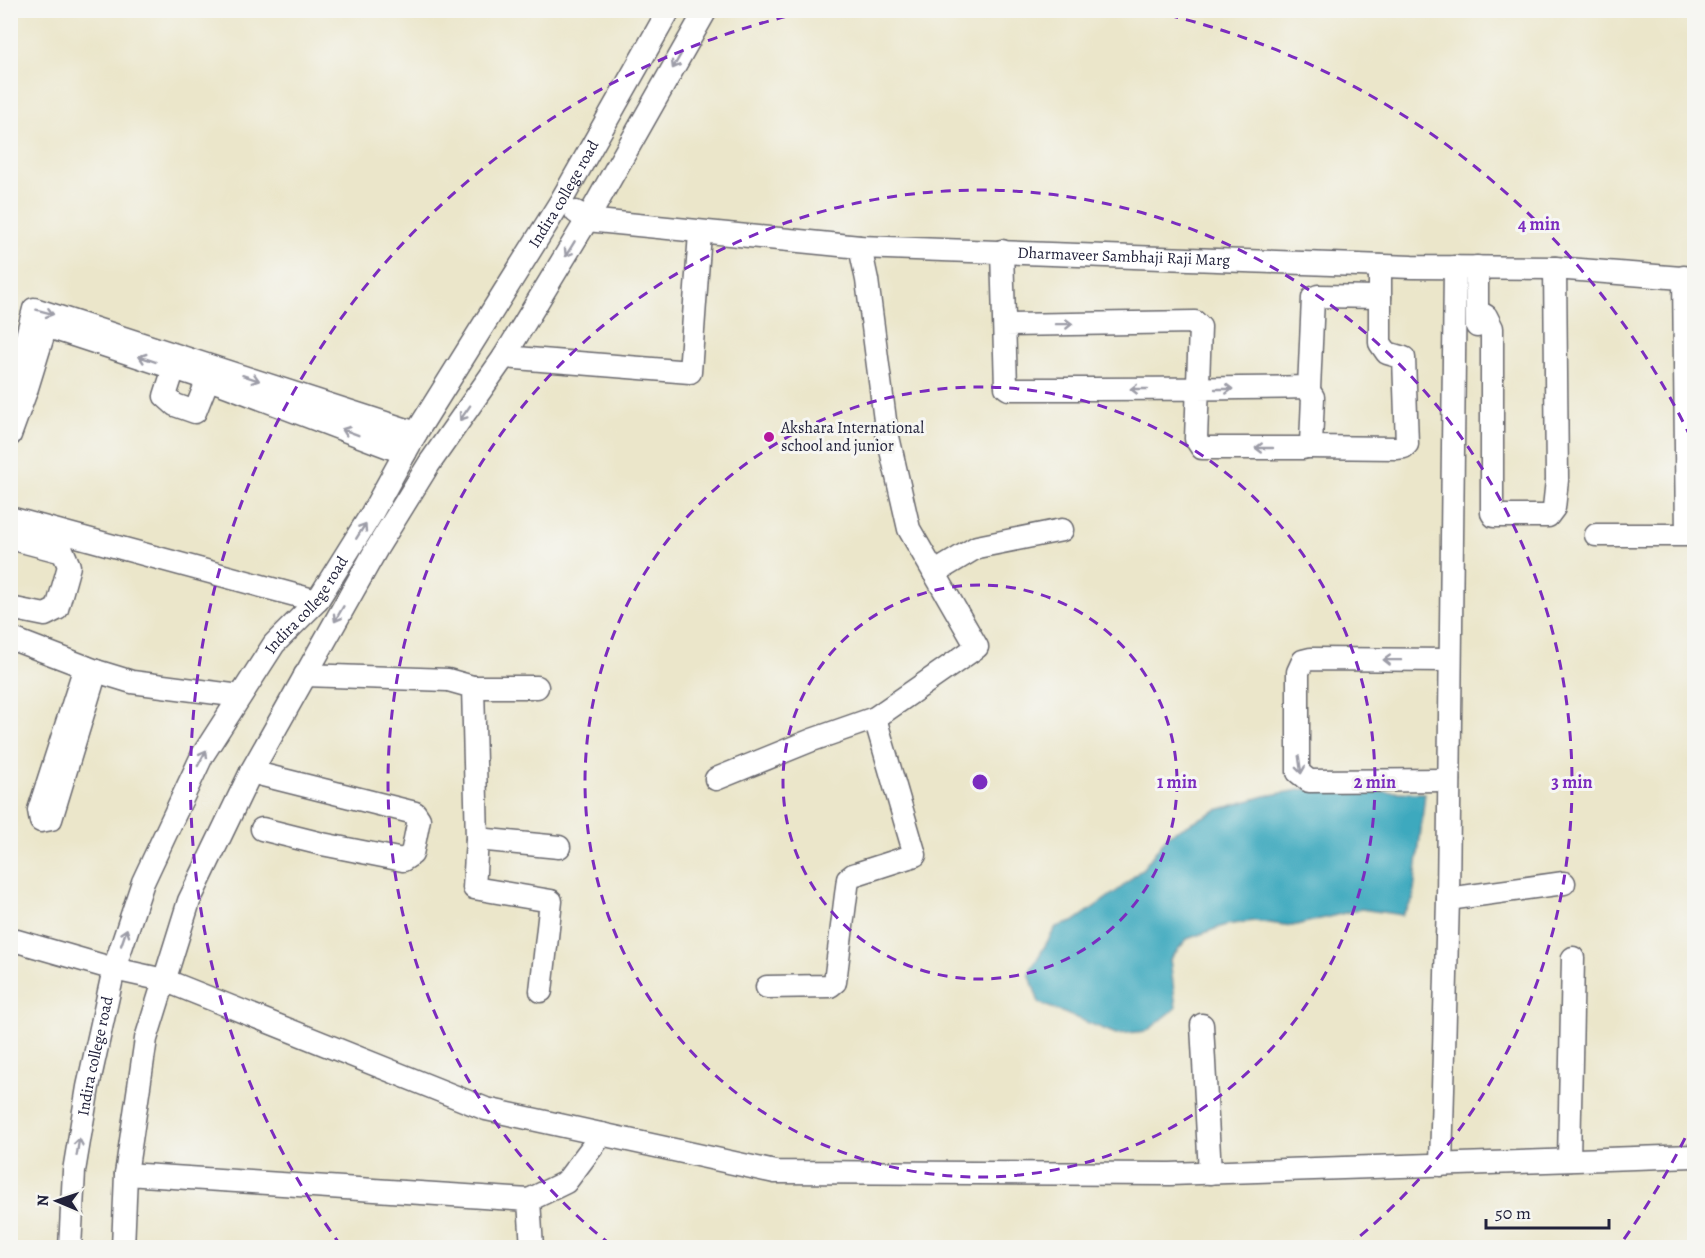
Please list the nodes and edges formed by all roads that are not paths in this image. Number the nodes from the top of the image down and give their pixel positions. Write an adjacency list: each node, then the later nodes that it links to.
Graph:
1 (669, 10): 3 (street, Indira college road)
2 (706, 10): 4 (street, Indira college road, one-way to 4)
3 (561, 201): 4 (street, Dharmaveer Sambhaji Raji Marg); 20 (street, Indira college road)
4 (587, 220): 5 (street, Dharmaveer Sambhaji Raji Marg); 14 (street, Indira college road, one-way to 14)
5 (700, 233): 6 (street, Dharmaveer Sambhaji Raji Marg); 14 (street)
6 (860, 247): 7 (street, Dharmaveer Sambhaji Raji Marg); 31 (street)
7 (1002, 251): 8 (street, Dharmaveer Sambhaji Raji Marg); 13 (street)
8 (1380, 266): 9 (street, Dharmaveer Sambhaji Raji Marg); 12 (street)
9 (1466, 267): 10 (street, Dharmaveer Sambhaji Raji Marg); 25 (street); 35 (street)
10 (1555, 268): 11 (street, Dharmaveer Sambhaji Raji Marg); 25 (street)
11 (1689, 278): 28 (street)
12 (1380, 297): 18 (street); 22 (street)
13 (1005, 325): 17 (street, one-way to 13); 17 (street, one-way to 17)
14 (504, 357): 37 (street, Indira college road, one-way to 37)
15 (174, 368): 16 (street); 16 (street); 19 (street, one-way to 19)
16 (217, 377): 19 (street, one-way to 16); 20 (street, one-way to 20); 23 (street, one-way to 16)
17 (1197, 389): 18 (street, one-way to 18); 22 (street, one-way to 17)
18 (1309, 389): 22 (street)
19 (26, 391): 21 (street)
20 (416, 433): 23 (street, Indira college road)
21 (10, 435)
22 (1308, 447)
23 (405, 453): 32 (street, Indira college road, one-way to 23)
24 (1538, 499): 25 (street)
25 (1492, 503)
26 (10, 518): 30 (street)
27 (1062, 530): 31 (street)
28 (1596, 535)
29 (10, 538): 30 (street)
30 (71, 548): 32 (street); 33 (street)
31 (934, 573): 41 (street)
32 (317, 601): 40 (street, Indira college road)
33 (10, 608)
34 (12, 644): 36 (street)
35 (1450, 660): 44 (street); 44 (street, one-way to 44)
36 (90, 669): 36 (street); 40 (street)
37 (305, 675): 38 (street); 42 (street, Indira college road)
38 (473, 687): 39 (street); 46 (street)
39 (537, 687)
40 (240, 696): 52 (street, Indira college road, one-way to 40)
41 (875, 718): 43 (street); 54 (street)
42 (251, 772): 45 (street); 53 (street, Indira college road)
43 (716, 779)
44 (1449, 780): 49 (street)
45 (262, 829)
46 (477, 839): 47 (street); 55 (street)
47 (559, 847)
48 (1564, 883): 49 (street)
49 (1448, 899): 60 (street)
50 (10, 939): 52 (street)
51 (1574, 958): 59 (street)
52 (114, 969): 53 (street); 64 (street, Indira college road, one-way to 52)
53 (164, 980): 57 (street); 62 (street, Indira college road)
54 (766, 987)
55 (541, 990)
56 (1202, 1025): 61 (street)
57 (602, 1134): 61 (street); 63 (street)
58 (1695, 1156): 59 (street)
59 (1569, 1160): 60 (street)
60 (1441, 1165): 61 (street)
61 (1210, 1173)
62 (126, 1174): 63 (street); 65 (street, Indira college road)
63 (529, 1200): 66 (street)
64 (70, 1248)
65 (123, 1248)
66 (532, 1248)

